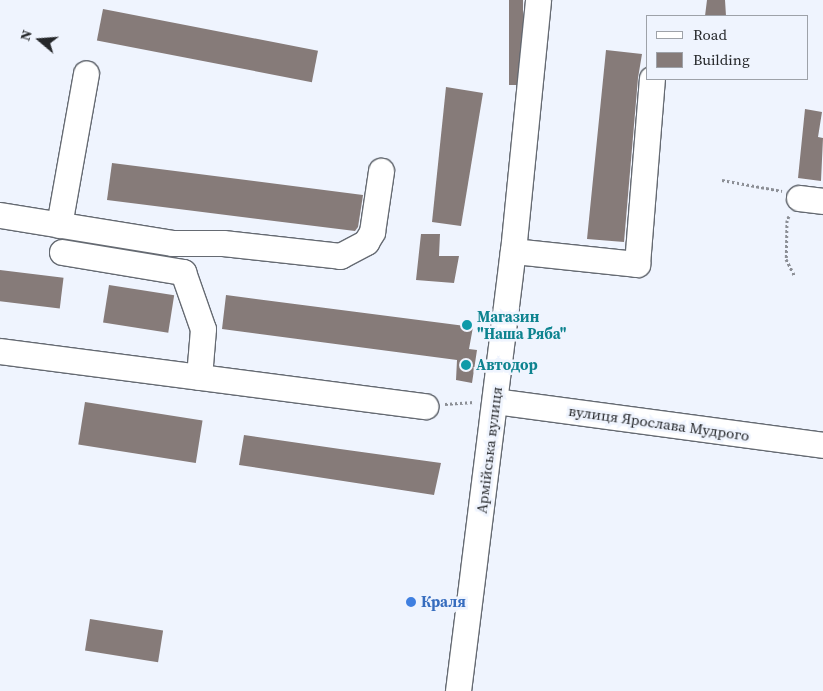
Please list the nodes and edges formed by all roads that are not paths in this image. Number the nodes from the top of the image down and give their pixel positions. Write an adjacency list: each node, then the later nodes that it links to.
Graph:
1 (538, 0): 7 (street, Армійська вулиця)
2 (86, 73): 6 (street)
3 (652, 80): 7 (street)
4 (381, 171): 6 (street)
5 (0, 215): 6 (street)
6 (59, 225)
7 (513, 251): 11 (street, Армійська вулиця)
8 (62, 252): 10 (street)
9 (0, 351): 10 (street)
10 (199, 377): 12 (street)
11 (495, 400): 13 (street, вулиця Ярослава Мудрого); 14 (street, Армійська вулиця)
12 (425, 406)
13 (823, 446)
14 (458, 691)

